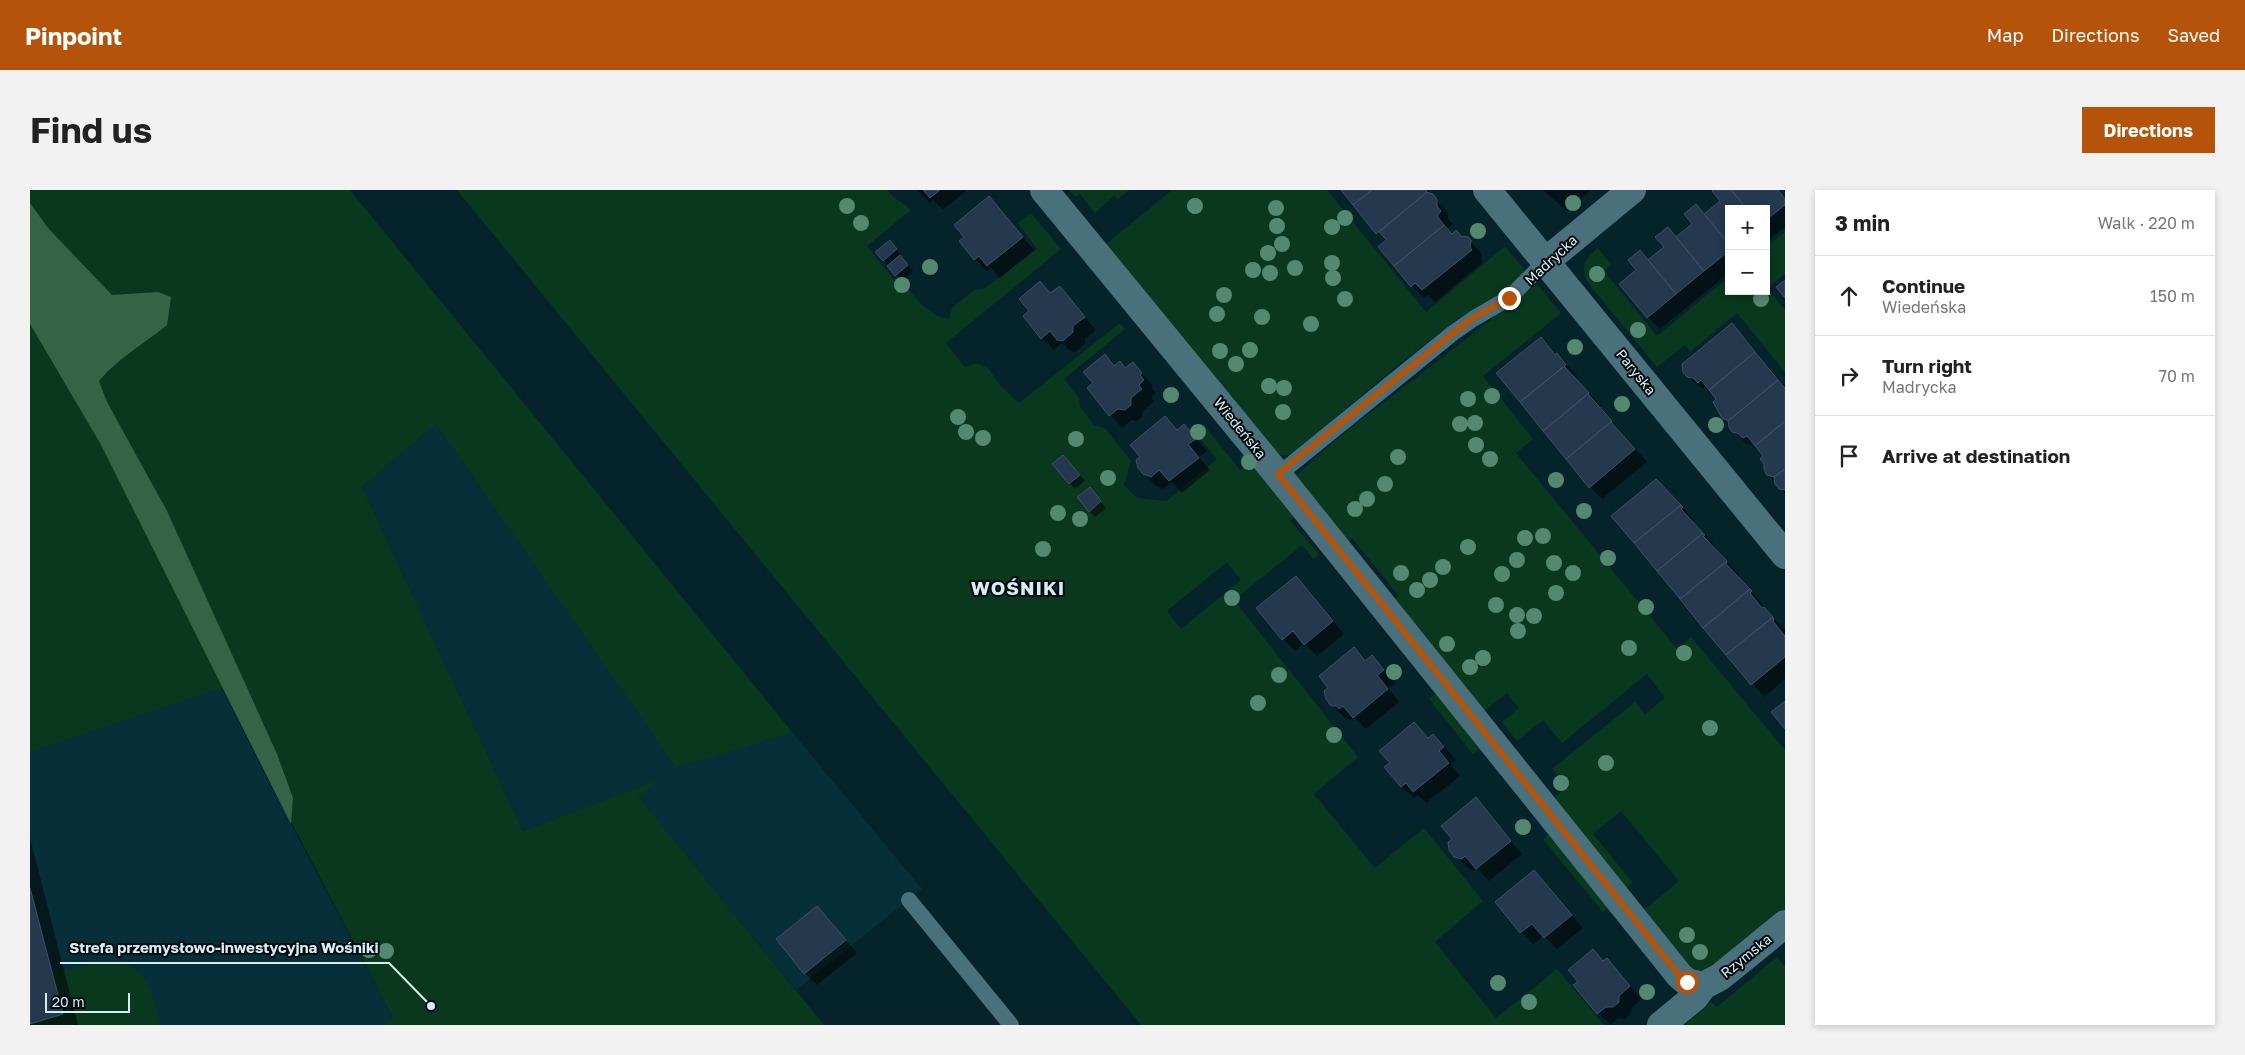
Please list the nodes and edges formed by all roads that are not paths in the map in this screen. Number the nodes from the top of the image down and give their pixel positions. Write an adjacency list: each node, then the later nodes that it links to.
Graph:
1 (1044, 190): 5 (street, Wiedeńska)
2 (1487, 190): 4 (street, Paryska)
3 (1632, 190): 4 (street, Madrycka)
4 (1546, 261): 5 (lane, Madrycka); 6 (street, Paryska)
5 (1278, 474): 9 (street, Wiedeńska)
6 (1785, 554)
7 (909, 900): 10 (lane)
8 (1785, 924): 9 (street, Rzymska)
9 (1703, 986): 11 (street, Rzymska)
10 (1011, 1025)
11 (1661, 1025)

